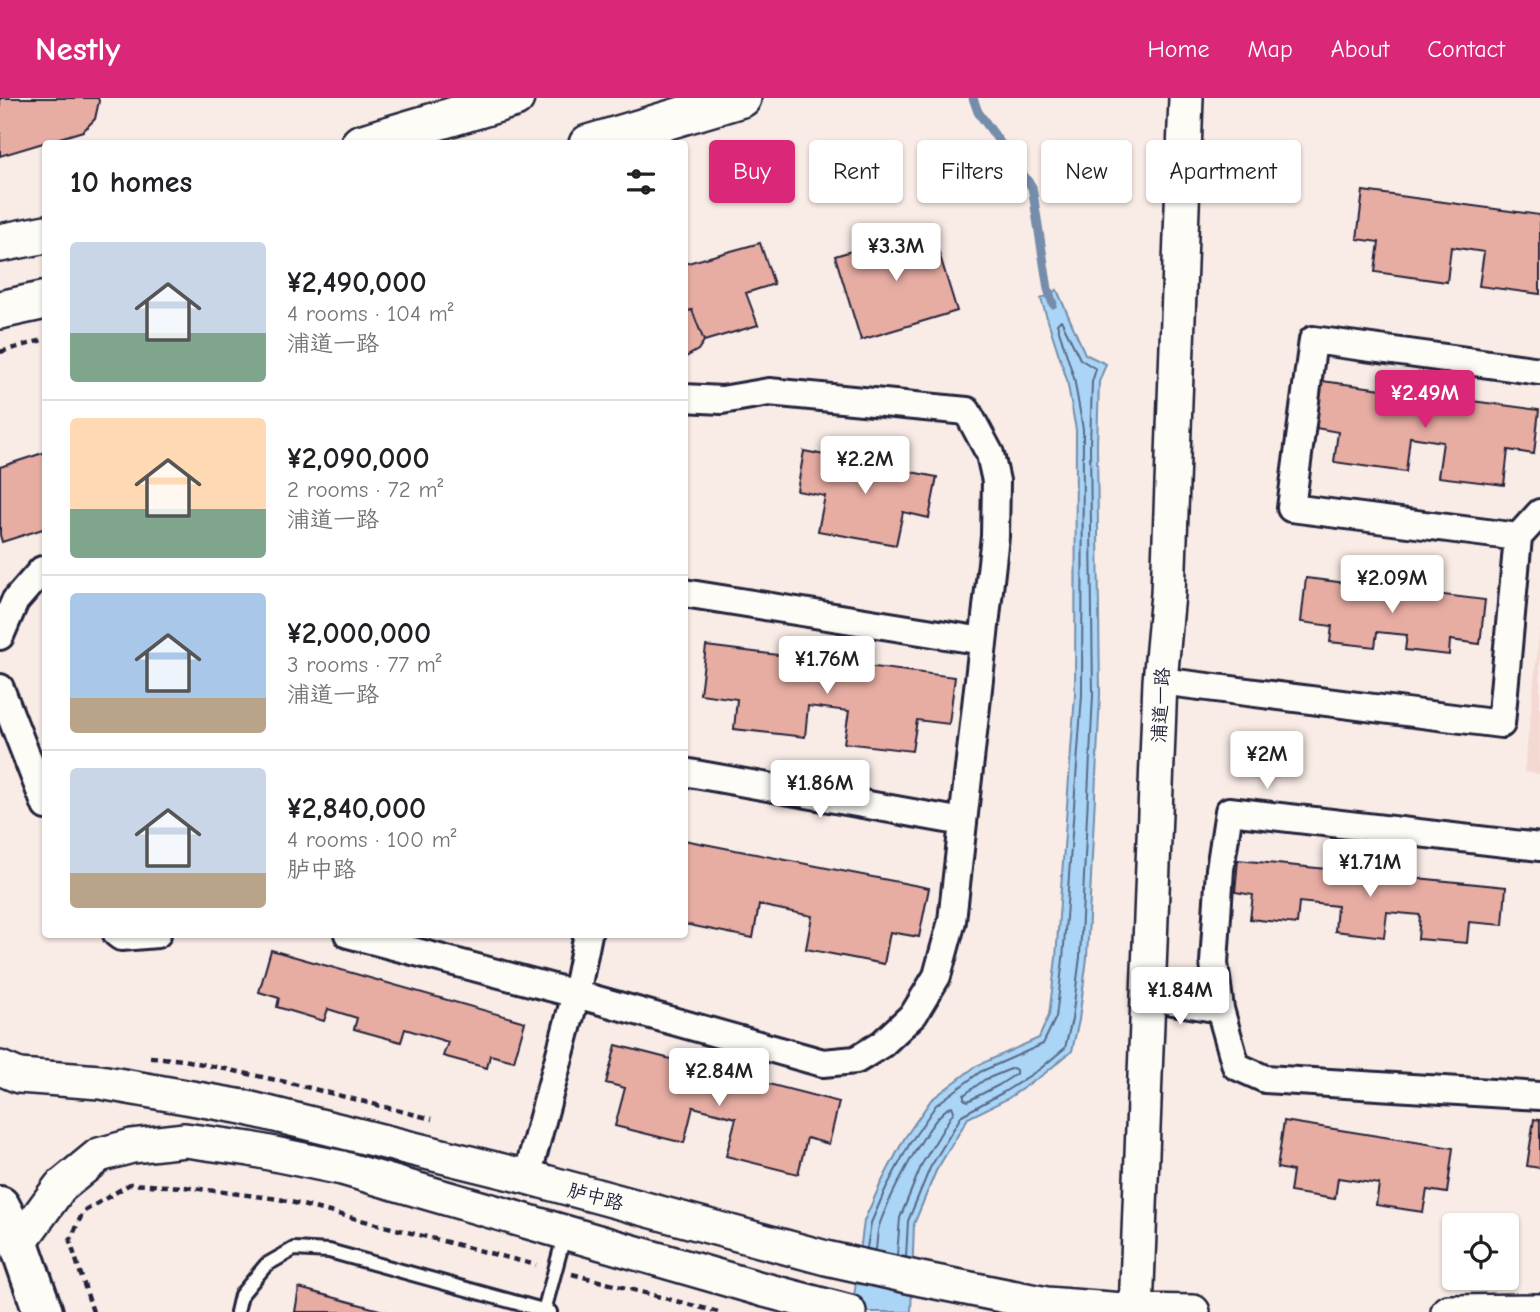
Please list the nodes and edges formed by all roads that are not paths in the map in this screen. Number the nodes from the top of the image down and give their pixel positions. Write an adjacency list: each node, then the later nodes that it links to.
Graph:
1 (514, 98): 4 (main road)
2 (742, 98): 5 (main road)
3 (1186, 98): 18 (street, 浦道一路)
4 (373, 140)
5 (601, 140)
6 (42, 235): 7 (main road)
7 (0, 243)
8 (42, 301): 9 (main road)
9 (0, 310)
10 (1540, 371): 13 (street)
11 (688, 398): 17 (street)
12 (1540, 513): 13 (street)
13 (1518, 537): 18 (street)
14 (42, 570): 16 (street)
15 (688, 594): 17 (street)
16 (0, 636)
17 (983, 641): 22 (street)
18 (1160, 681): 27 (street, 浦道一路)
19 (0, 688): 21 (street)
20 (688, 773): 22 (street)
21 (42, 794)
22 (963, 822): 26 (street)
23 (1540, 847): 28 (street)
24 (363, 938): 26 (street)
25 (586, 938): 26 (street)
26 (576, 994): 31 (street)
27 (1149, 997): 28 (street); 40 (street, 浦道一路)
28 (1220, 1009): 30 (street)
29 (0, 1068): 31 (street, 胪中路)
30 (1540, 1096)
31 (527, 1177): 40 (street, 胪中路)
32 (0, 1206): 34 (highway)
33 (565, 1232): 34 (street); 35 (lane); 36 (street)
34 (19, 1243): 38 (highway)
35 (547, 1311): 39 (lane)
36 (844, 1311)
37 (1540, 1311): 42 (street)
38 (43, 1312)
39 (237, 1312)
40 (1136, 1312): 41 (street, 胪中路)
41 (1193, 1312)
42 (1448, 1312)

